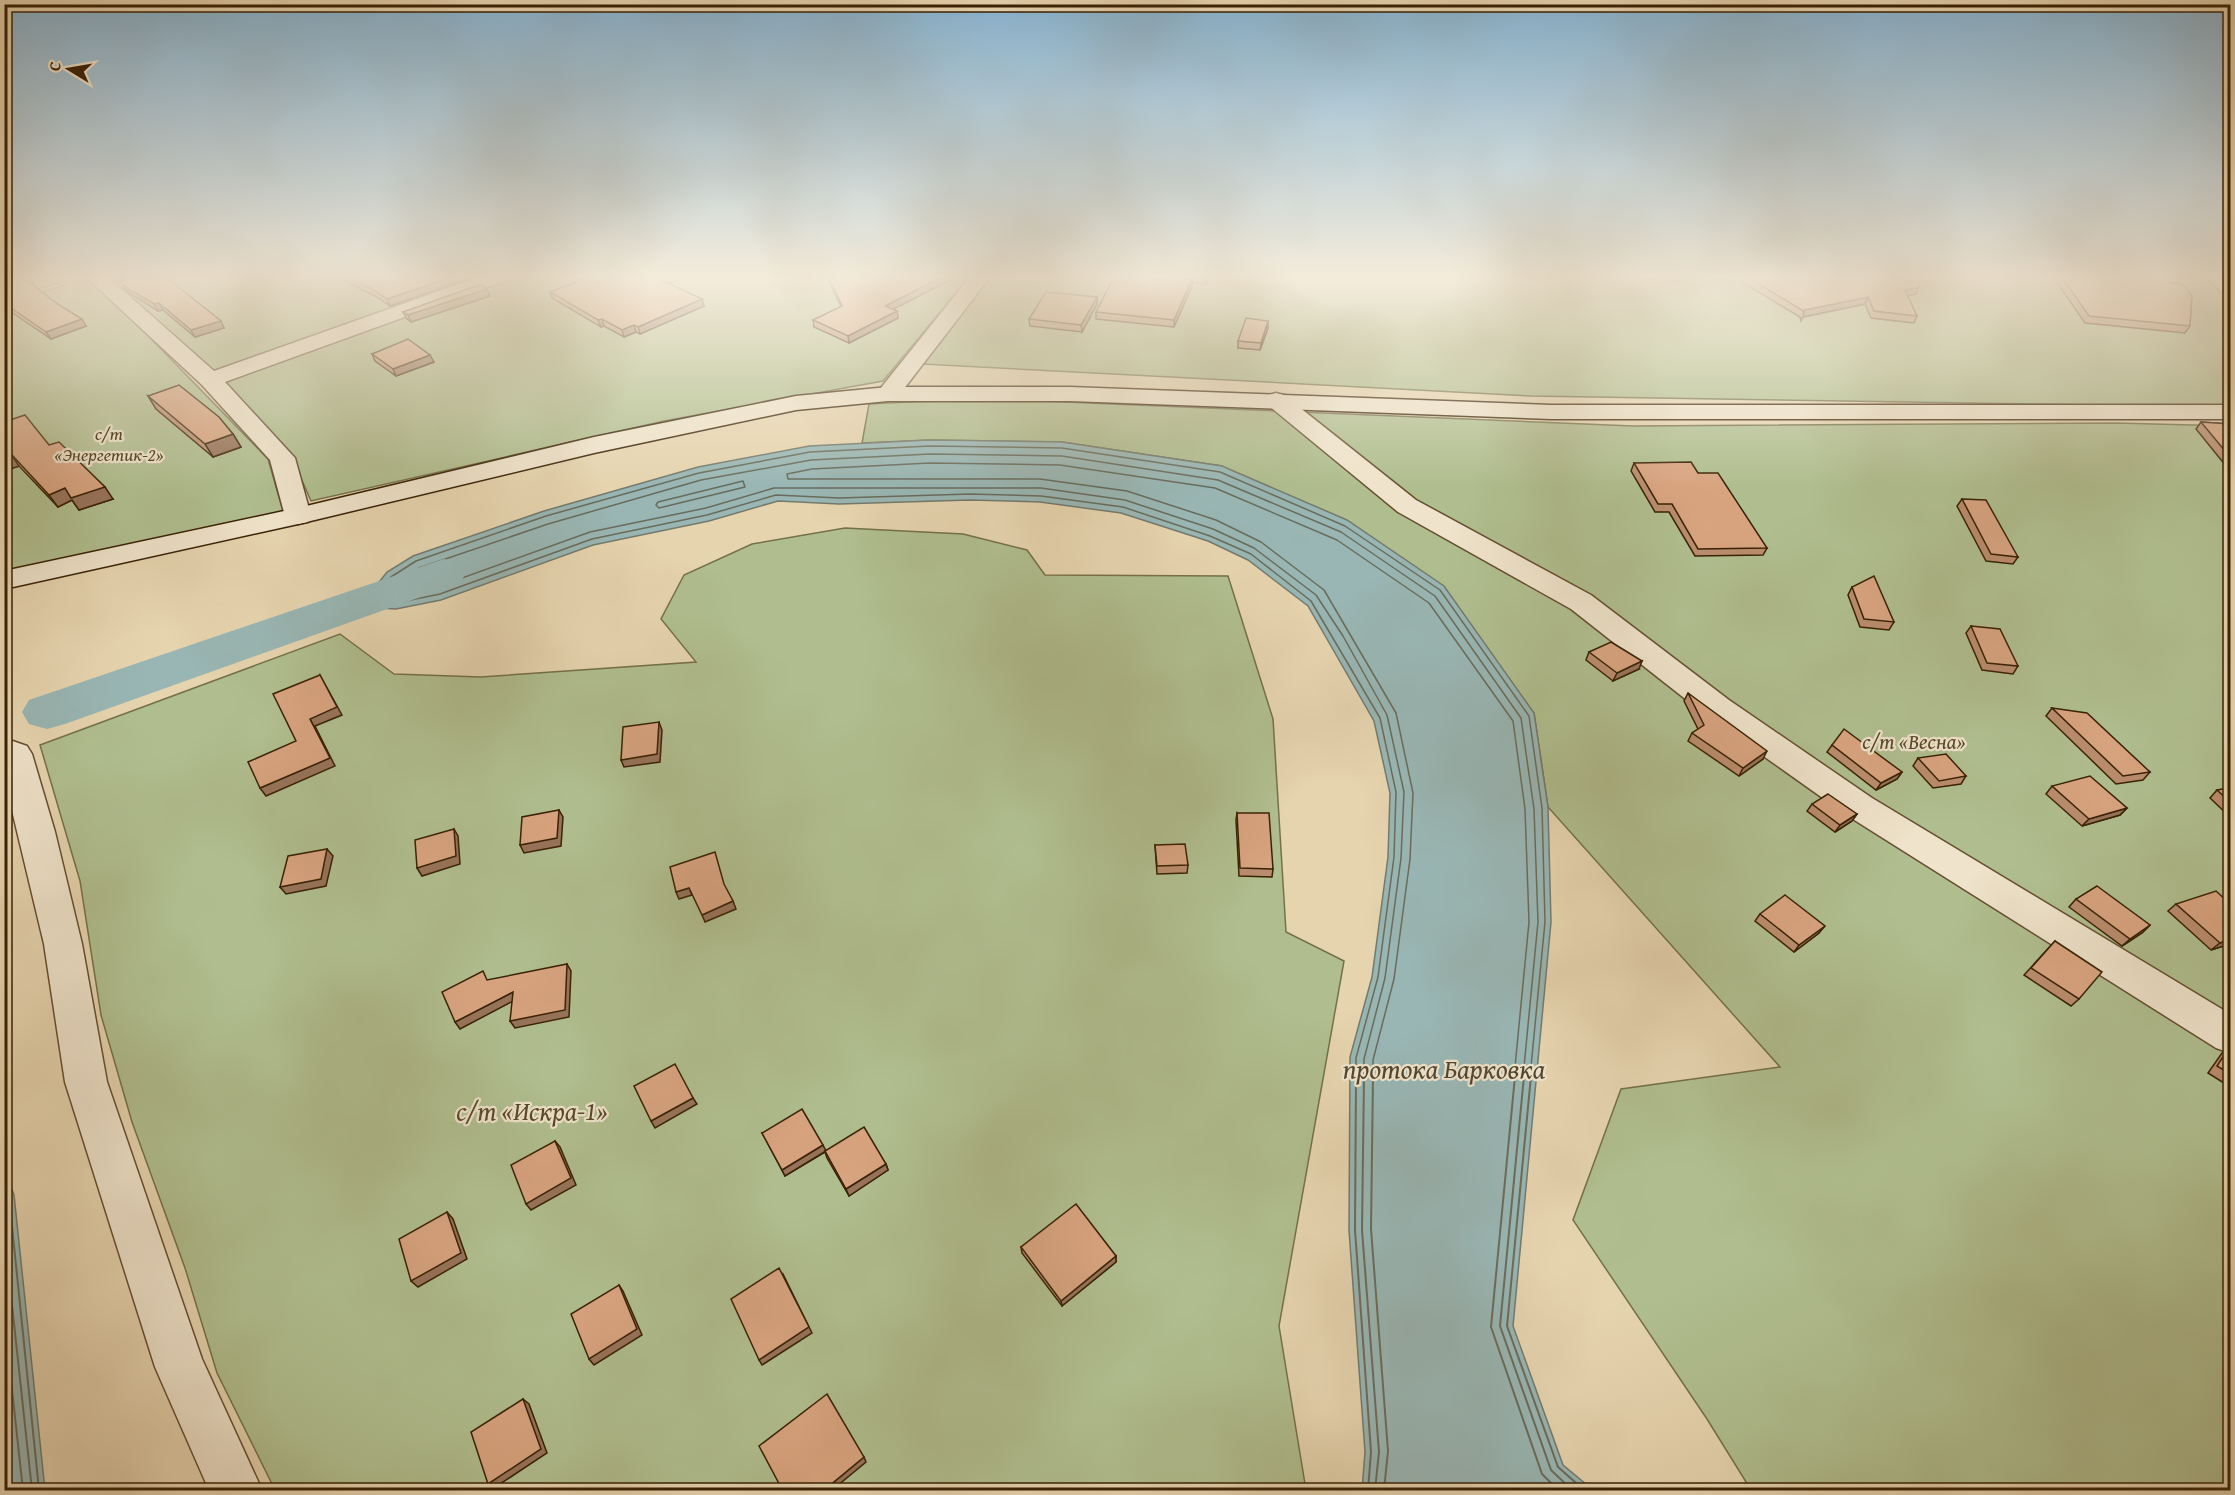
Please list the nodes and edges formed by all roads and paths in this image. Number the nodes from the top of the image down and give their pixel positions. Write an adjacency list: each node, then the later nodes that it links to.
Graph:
1 (173, 347): 4 (street)
2 (303, 347): 4 (street)
3 (925, 347): 5 (street)
4 (210, 380): 8 (street)
5 (888, 394): 6 (street); 8 (street)
6 (1276, 400): 7 (street); 11 (street)
7 (2230, 412)
8 (298, 516): 9 (street)
9 (4, 580)
10 (4, 750): 12 (street)
11 (2230, 1035)
12 (236, 1491)

